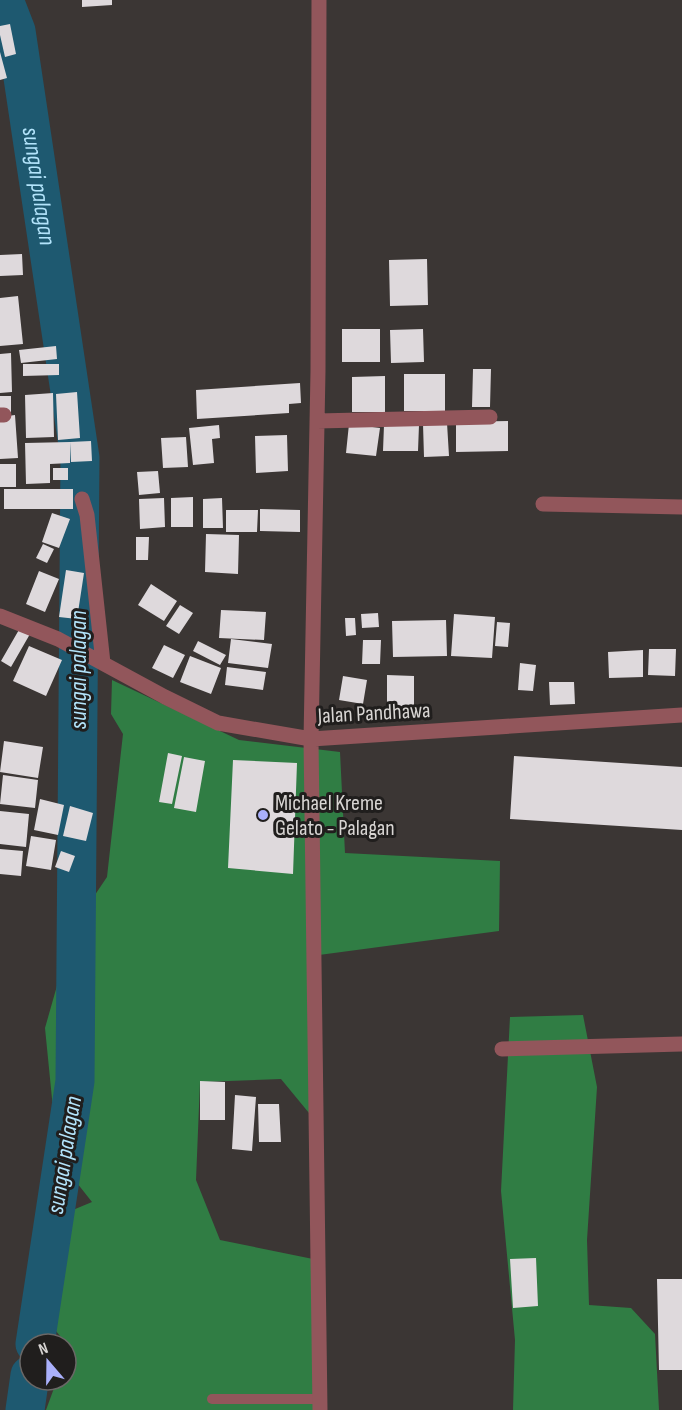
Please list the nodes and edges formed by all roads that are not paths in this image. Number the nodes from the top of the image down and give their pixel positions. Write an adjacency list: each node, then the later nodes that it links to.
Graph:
1 (319, 0): 3 (street)
2 (490, 417): 3 (street)
3 (317, 421): 10 (street)
4 (82, 499): 8 (street)
5 (543, 504): 6 (street)
6 (682, 507)
7 (0, 616): 8 (street, Jalan Pandhawa)
8 (102, 663): 10 (street, Jalan Pandhawa)
9 (682, 715): 10 (street, Jalan Pandhawa)
10 (311, 739): 14 (street)
11 (682, 1044): 12 (street)
12 (502, 1049)
13 (212, 1399): 14 (lane)
14 (320, 1405)

